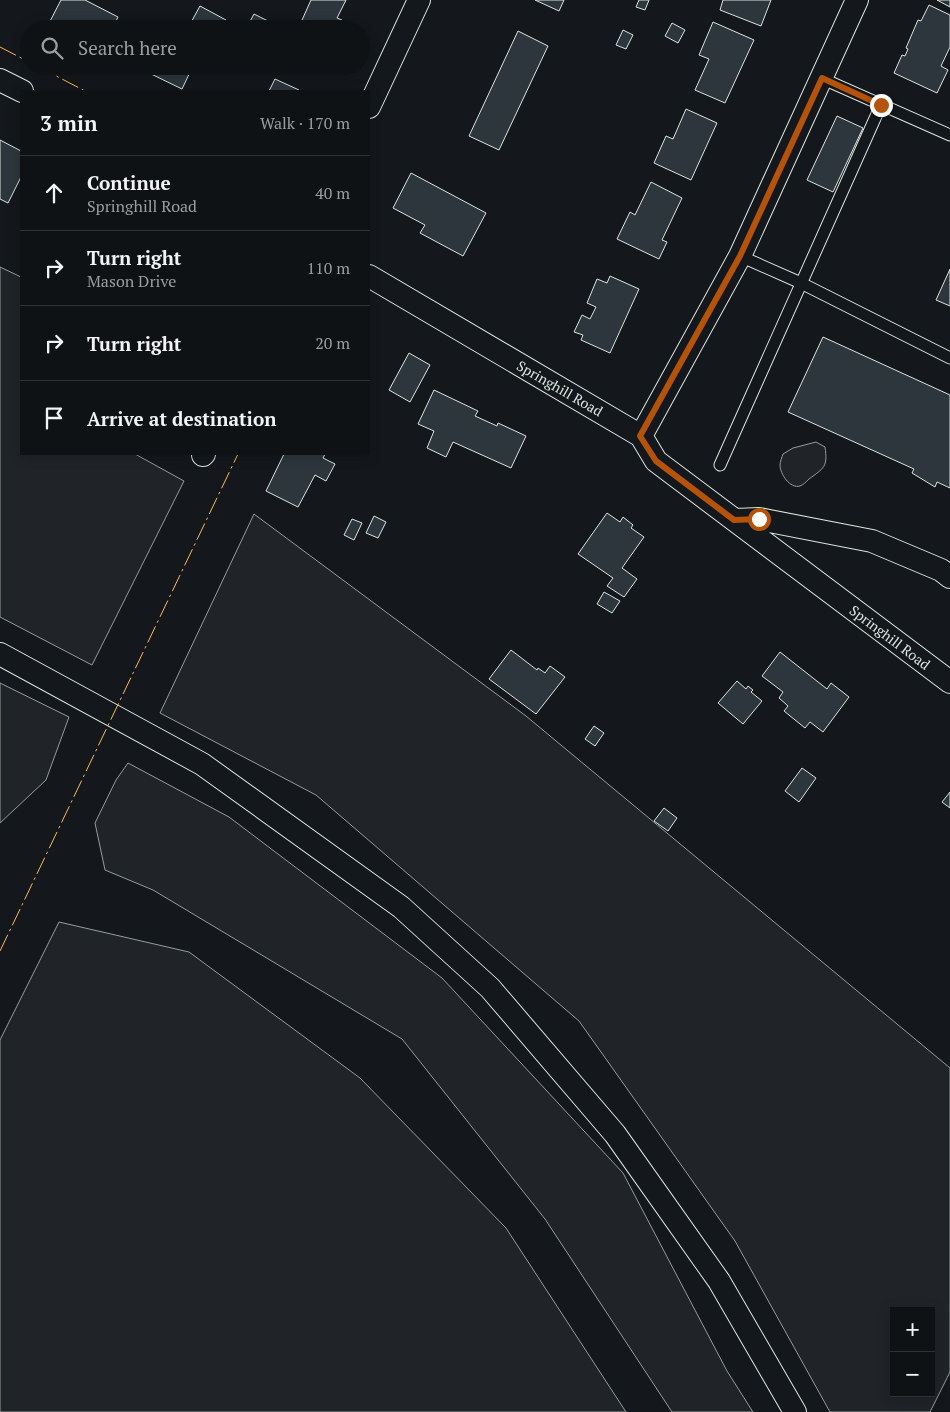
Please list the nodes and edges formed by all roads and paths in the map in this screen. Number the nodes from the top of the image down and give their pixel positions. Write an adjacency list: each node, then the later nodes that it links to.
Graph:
1 (419, 0): 6 (street)
2 (857, 0): 3 (street)
3 (822, 78): 7 (lane); 9 (street)
4 (0, 80): 5 (street)
5 (20, 90)
6 (370, 105)
7 (881, 105): 8 (lane); 11 (lane)
8 (950, 135)
9 (740, 256): 11 (lane); 13 (street)
10 (370, 277): 13 (street, Springhill Road)
11 (802, 282): 12 (lane); 14 (lane)
12 (950, 358)
13 (640, 436): 15 (street, Springhill Road)
14 (720, 465)
15 (734, 520): 16 (street); 18 (street, Springhill Road)
16 (950, 577)
17 (0, 654): 19 (street)
18 (950, 682)
19 (795, 1412)

